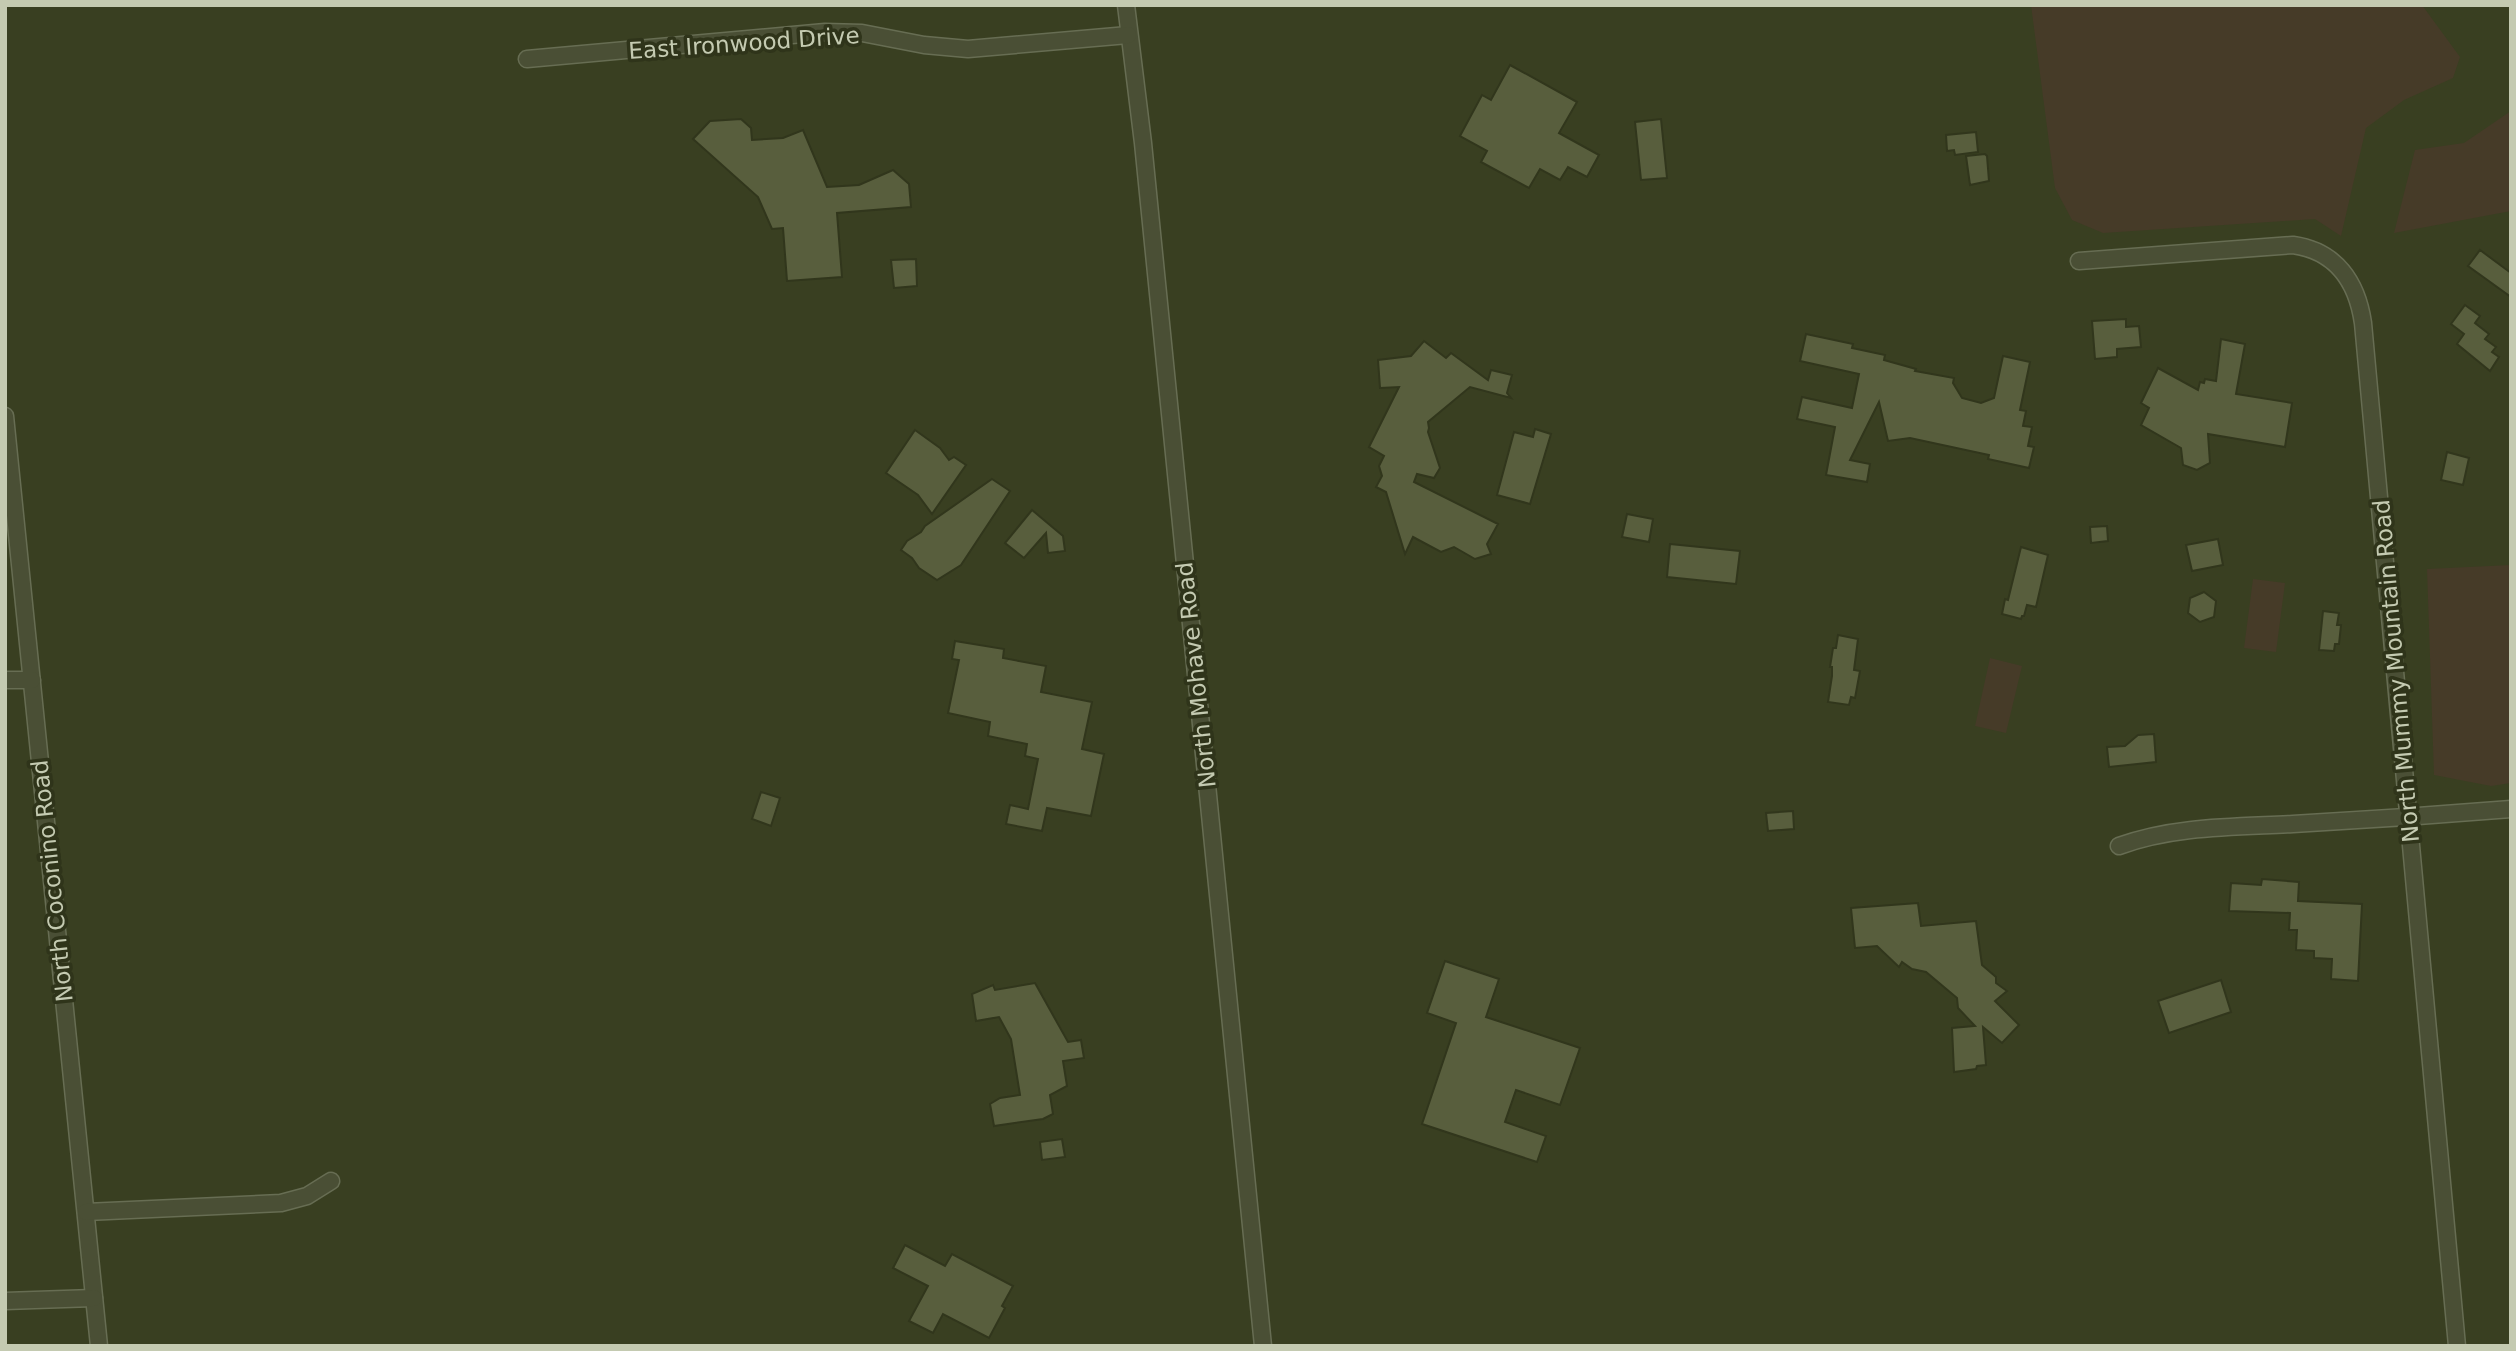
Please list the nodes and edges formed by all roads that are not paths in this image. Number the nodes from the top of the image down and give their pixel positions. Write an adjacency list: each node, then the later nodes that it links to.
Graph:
1 (1126, 5): 2 (street, North Mohave Road)
2 (1128, 35): 3 (street, East Ironwood Drive); 16 (street, North Mohave Road)
3 (527, 59)
4 (2079, 261): 9 (street, North Mummy Mountain Road)
5 (5, 416): 7 (street, North Coconino Road)
6 (5, 680): 7 (street)
7 (32, 680): 12 (street, North Coconino Road)
8 (2511, 809): 9 (street)
9 (2409, 817): 10 (street); 17 (street, North Mummy Mountain Road)
10 (2119, 846)
11 (331, 1181): 12 (street)
12 (86, 1212): 13 (street, North Coconino Road)
13 (94, 1298): 14 (street); 15 (street, North Coconino Road)
14 (5, 1301)
15 (99, 1346)
16 (1263, 1346)
17 (2458, 1346)

